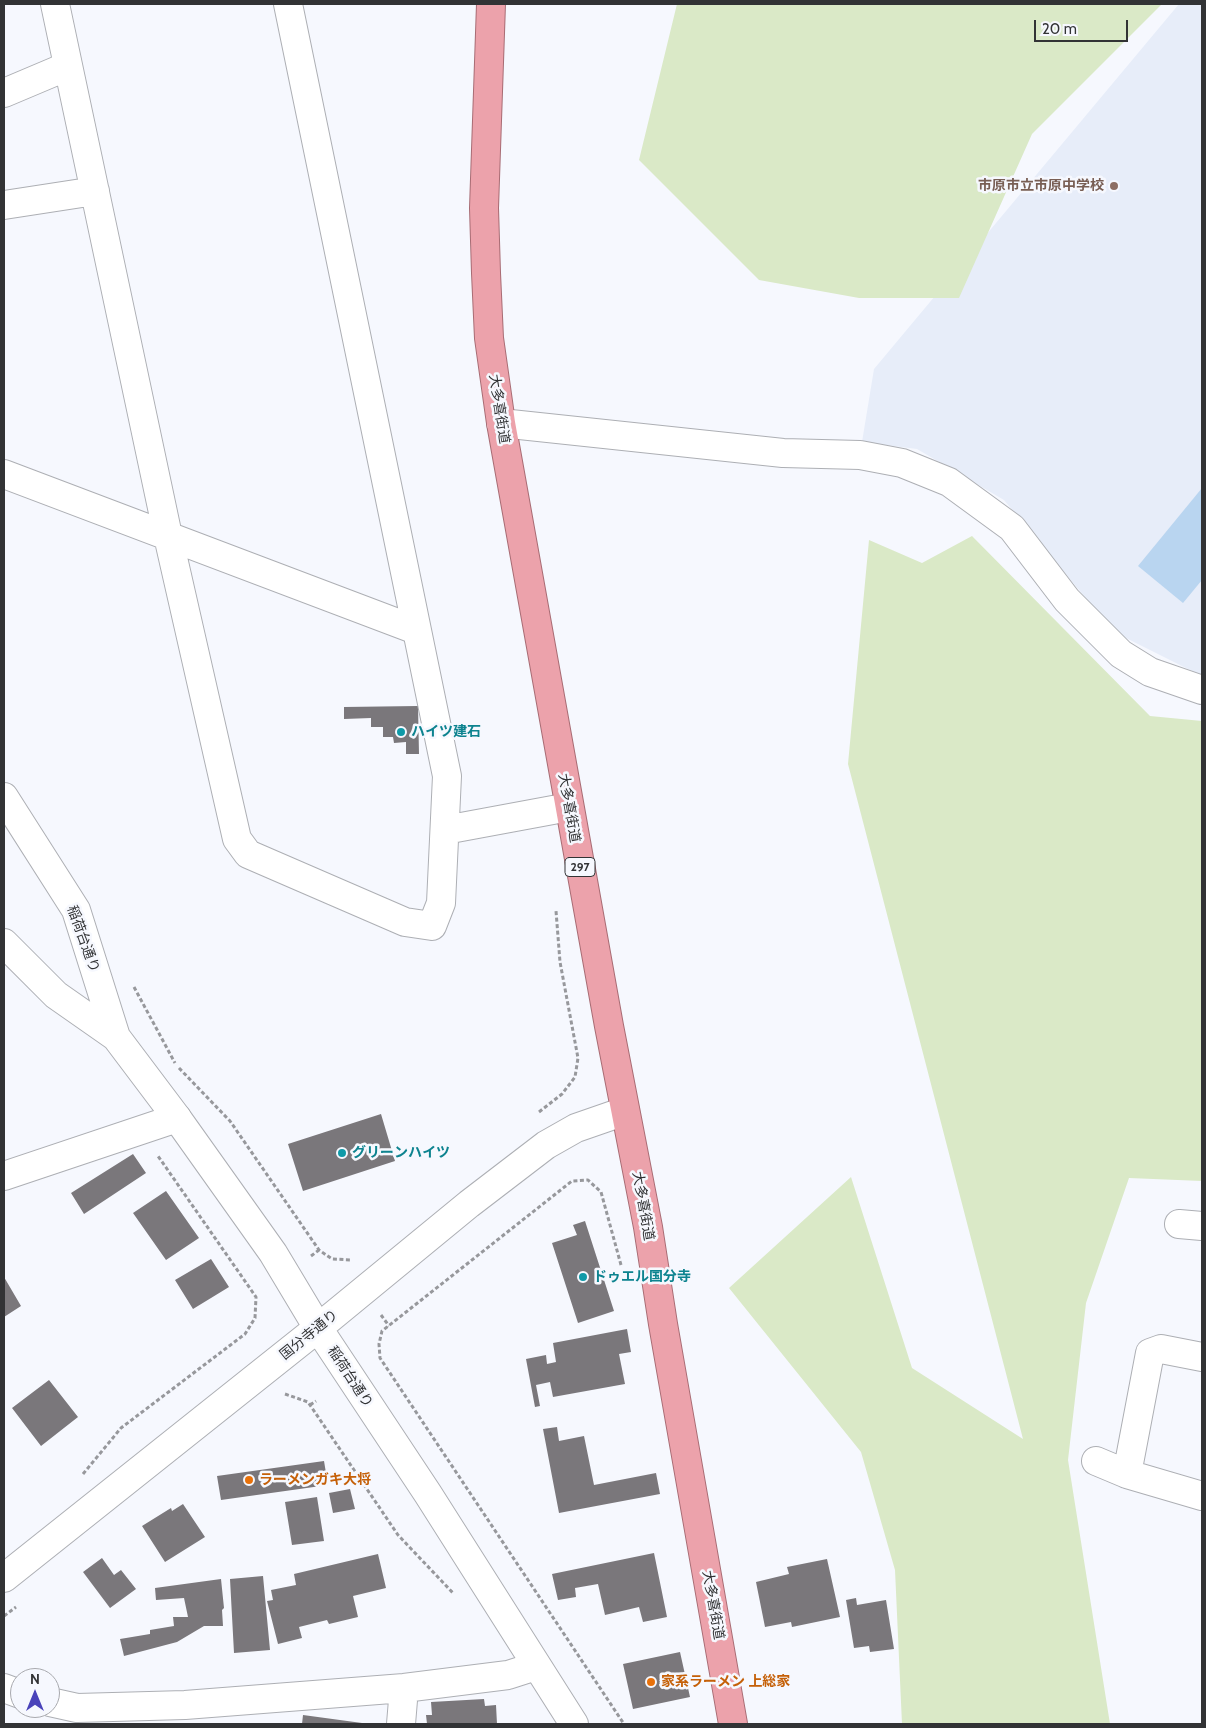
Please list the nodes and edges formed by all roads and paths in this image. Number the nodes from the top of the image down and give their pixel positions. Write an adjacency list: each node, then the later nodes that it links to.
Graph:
1 (55, 4): 4 (street)
2 (288, 4): 11 (street)
3 (491, 4): 8 (highway, 大多喜街道 / 297)
4 (68, 66): 5 (street); 6 (street)
5 (4, 93)
6 (95, 191): 7 (street); 10 (street)
7 (4, 205)
8 (501, 424): 12 (street); 14 (highway, 大多喜街道 / 297)
9 (4, 474): 10 (street)
10 (168, 536): 11 (street); 15 (street)
11 (416, 630): 15 (street)
12 (1202, 690)
13 (4, 797): 19 (street, 稲荷台通り)
14 (569, 807): 15 (street); 20 (highway, 大多喜街道 / 297)
15 (445, 830)
16 (556, 907): 22 (path)
17 (4, 942): 19 (street, 稲荷台通り)
18 (133, 986): 26 (path)
19 (116, 1037): 21 (street, 稲荷台通り)
20 (625, 1111): 33 (street, 国分寺通り); 55 (highway, 大多喜街道 / 297)
21 (177, 1118): 23 (street); 33 (street, 稲荷台通り)
22 (531, 1119)
23 (141, 1130): 24 (street); 30 (path)
24 (4, 1176)
25 (572, 1181): 32 (path)
26 (319, 1250): 27 (path); 28 (path)
27 (311, 1256)
28 (354, 1258)
29 (262, 1293): 30 (path)
30 (256, 1297): 34 (path)
31 (381, 1315): 32 (path)
32 (389, 1326): 54 (path)
33 (318, 1328): 44 (street, 国分寺通り); 48 (street, 稲荷台通り)
34 (245, 1334): 35 (path); 42 (path)
35 (249, 1339)
36 (1202, 1357): 41 (street)
37 (280, 1396): 39 (path)
38 (316, 1401): 39 (path)
39 (310, 1405): 45 (path)
40 (1096, 1461): 41 (street)
41 (1127, 1474): 43 (street)
42 (79, 1480)
43 (1202, 1496)
44 (4, 1578)
45 (454, 1595)
46 (19, 1604): 47 (path)
47 (4, 1616)
48 (536, 1666): 49 (street); 53 (street, 稲荷台通り)
49 (404, 1688): 51 (street); 52 (street)
50 (60, 1708): 51 (street)
51 (75, 1716)
52 (401, 1724)
53 (574, 1724)
54 (624, 1724)
55 (733, 1724)

